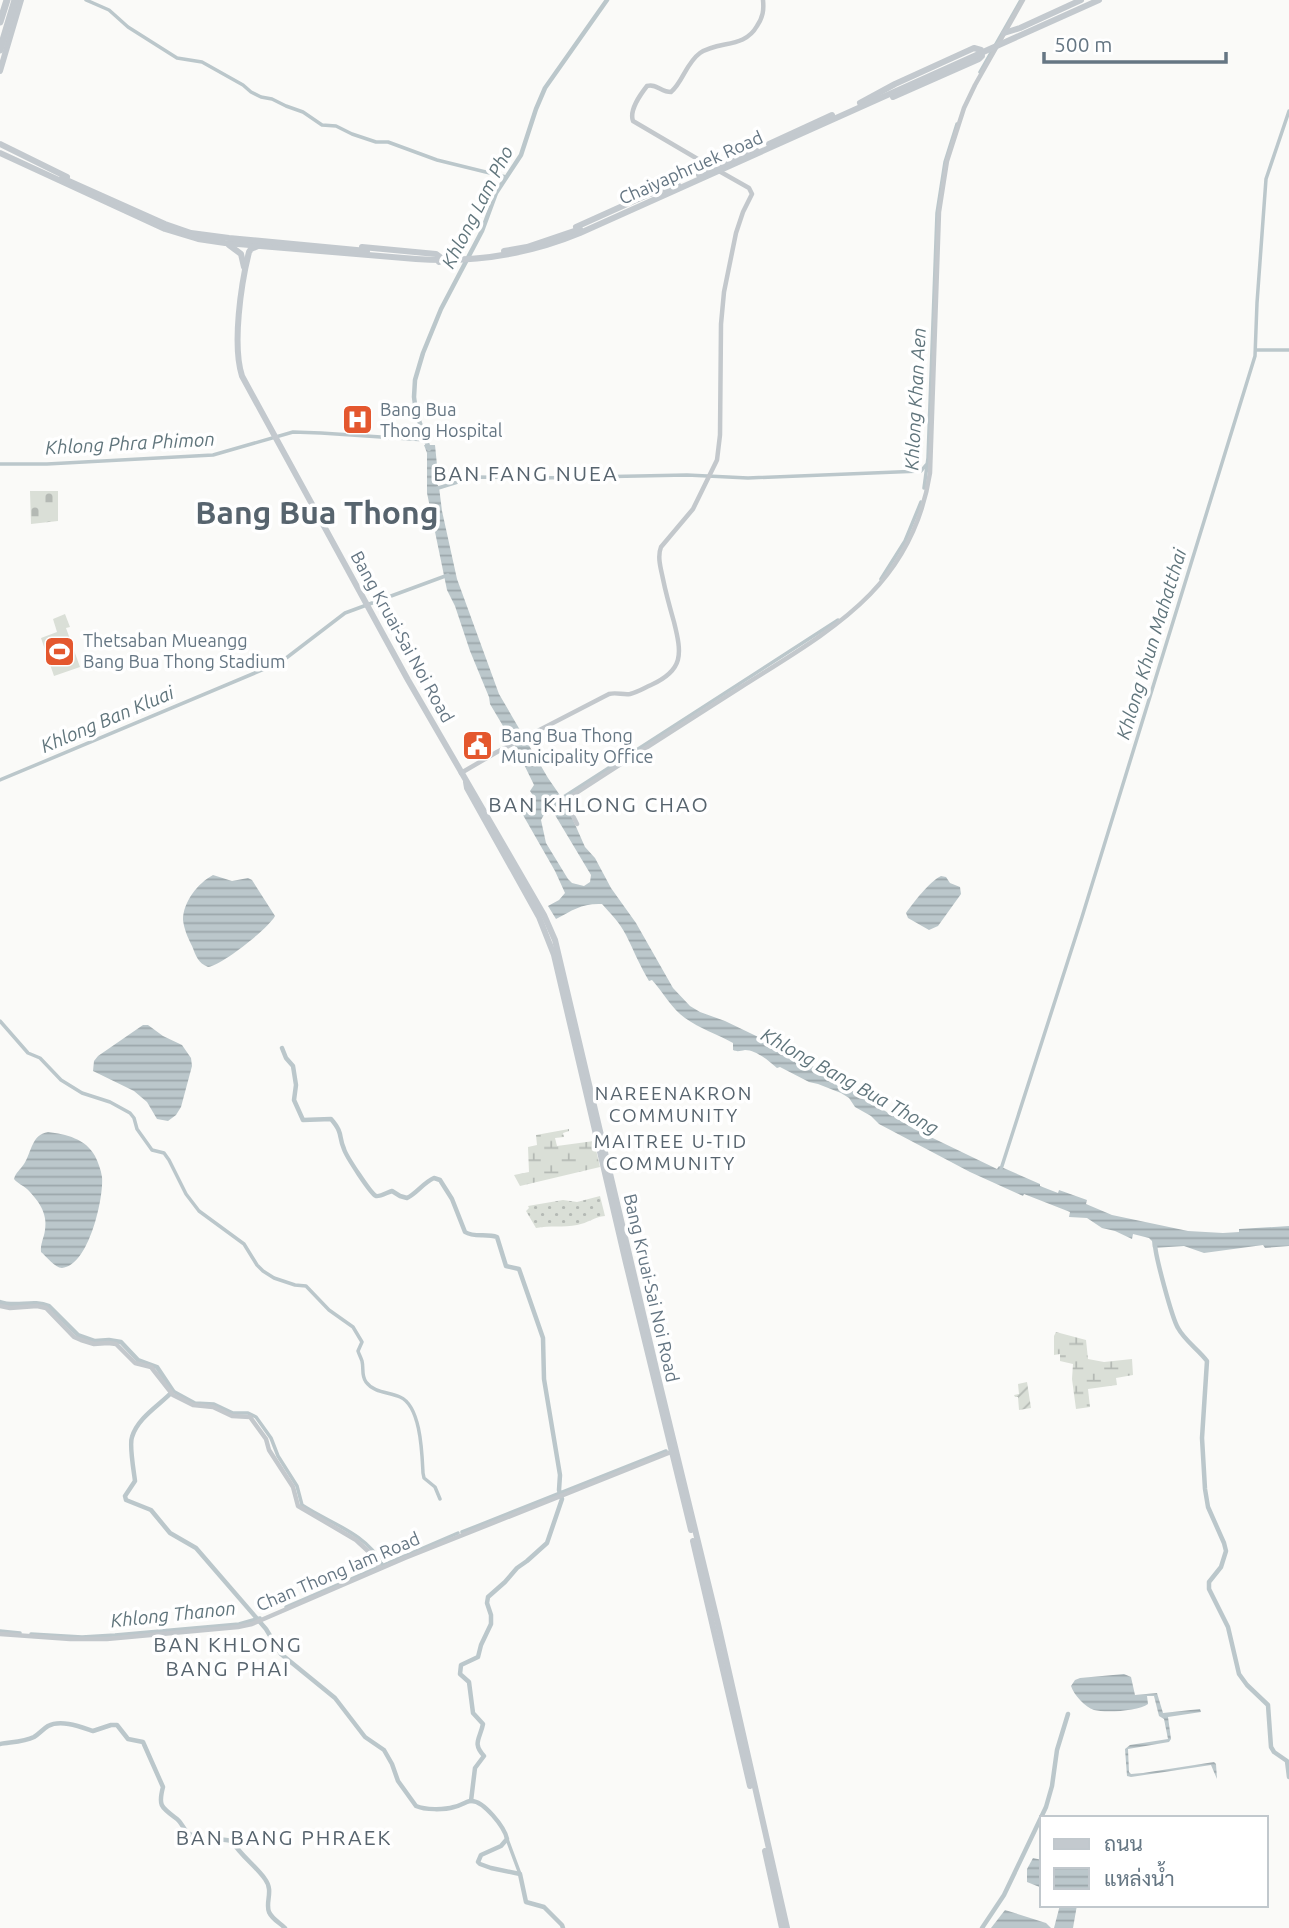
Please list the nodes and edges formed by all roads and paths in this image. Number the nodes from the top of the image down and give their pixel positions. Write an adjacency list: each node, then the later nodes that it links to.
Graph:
1 (7, 0): 12 (highway)
2 (15, 0): 16 (highway)
3 (21, 0): 18 (main road)
4 (763, 0): 21 (street)
5 (1023, 0): 11 (street)
6 (1081, 0): 13 (main road)
7 (1088, 0): 10 (main road, Chaiyaphruek Road)
8 (1099, 0): 10 (main road, Chaiyaphruek Road)
9 (1107, 0): 15 (main road)
10 (1062, 14): 19 (main road, Chaiyaphruek Road)
11 (1012, 20): 13 (main road); 14 (street)
12 (0, 22)
13 (1016, 30): 14 (main road); 15 (main road)
14 (1004, 33): 17 (street)
15 (1020, 40): 17 (main road)
16 (0, 50)
17 (994, 51): 30 (street)
18 (0, 71)
19 (861, 105): 19 (main road); 21 (main road, Chaiyaphruek Road)
20 (0, 150): 23 (main road); 23 (main road)
21 (716, 170): 22 (main road, Chaiyaphruek Road); 29 (street)
22 (679, 186): 22 (main road); 27 (main road, Chaiyaphruek Road)
23 (80, 187): 24 (main road); 25 (main road)
24 (225, 243): 26 (main road); 28 (main road)
25 (272, 245): 26 (main road); 27 (main road, Chaiyaphruek Road)
26 (258, 246): 28 (main road, Bang Kruai-Sai Noi Road)
27 (319, 248): 27 (main road)
28 (246, 273): 29 (main road, Bang Kruai-Sai Noi Road)
29 (461, 773): 32 (main road, Bang Kruai-Sai Noi Road)
30 (576, 824)
31 (0, 1306): 34 (street)
32 (662, 1403): 33 (main road, Bang Kruai-Sai Noi Road); 35 (main road, Bang Kruai-Sai Noi Road)
33 (671, 1452): 34 (street, Chan Thong Iam Road); 35 (main road, Bang Kruai-Sai Noi Road)
34 (379, 1566): 36 (street, Chan Thong Iam Road)
35 (703, 1573): 37 (main road, Bang Kruai-Sai Noi Road)
36 (0, 1634)
37 (785, 1928)

